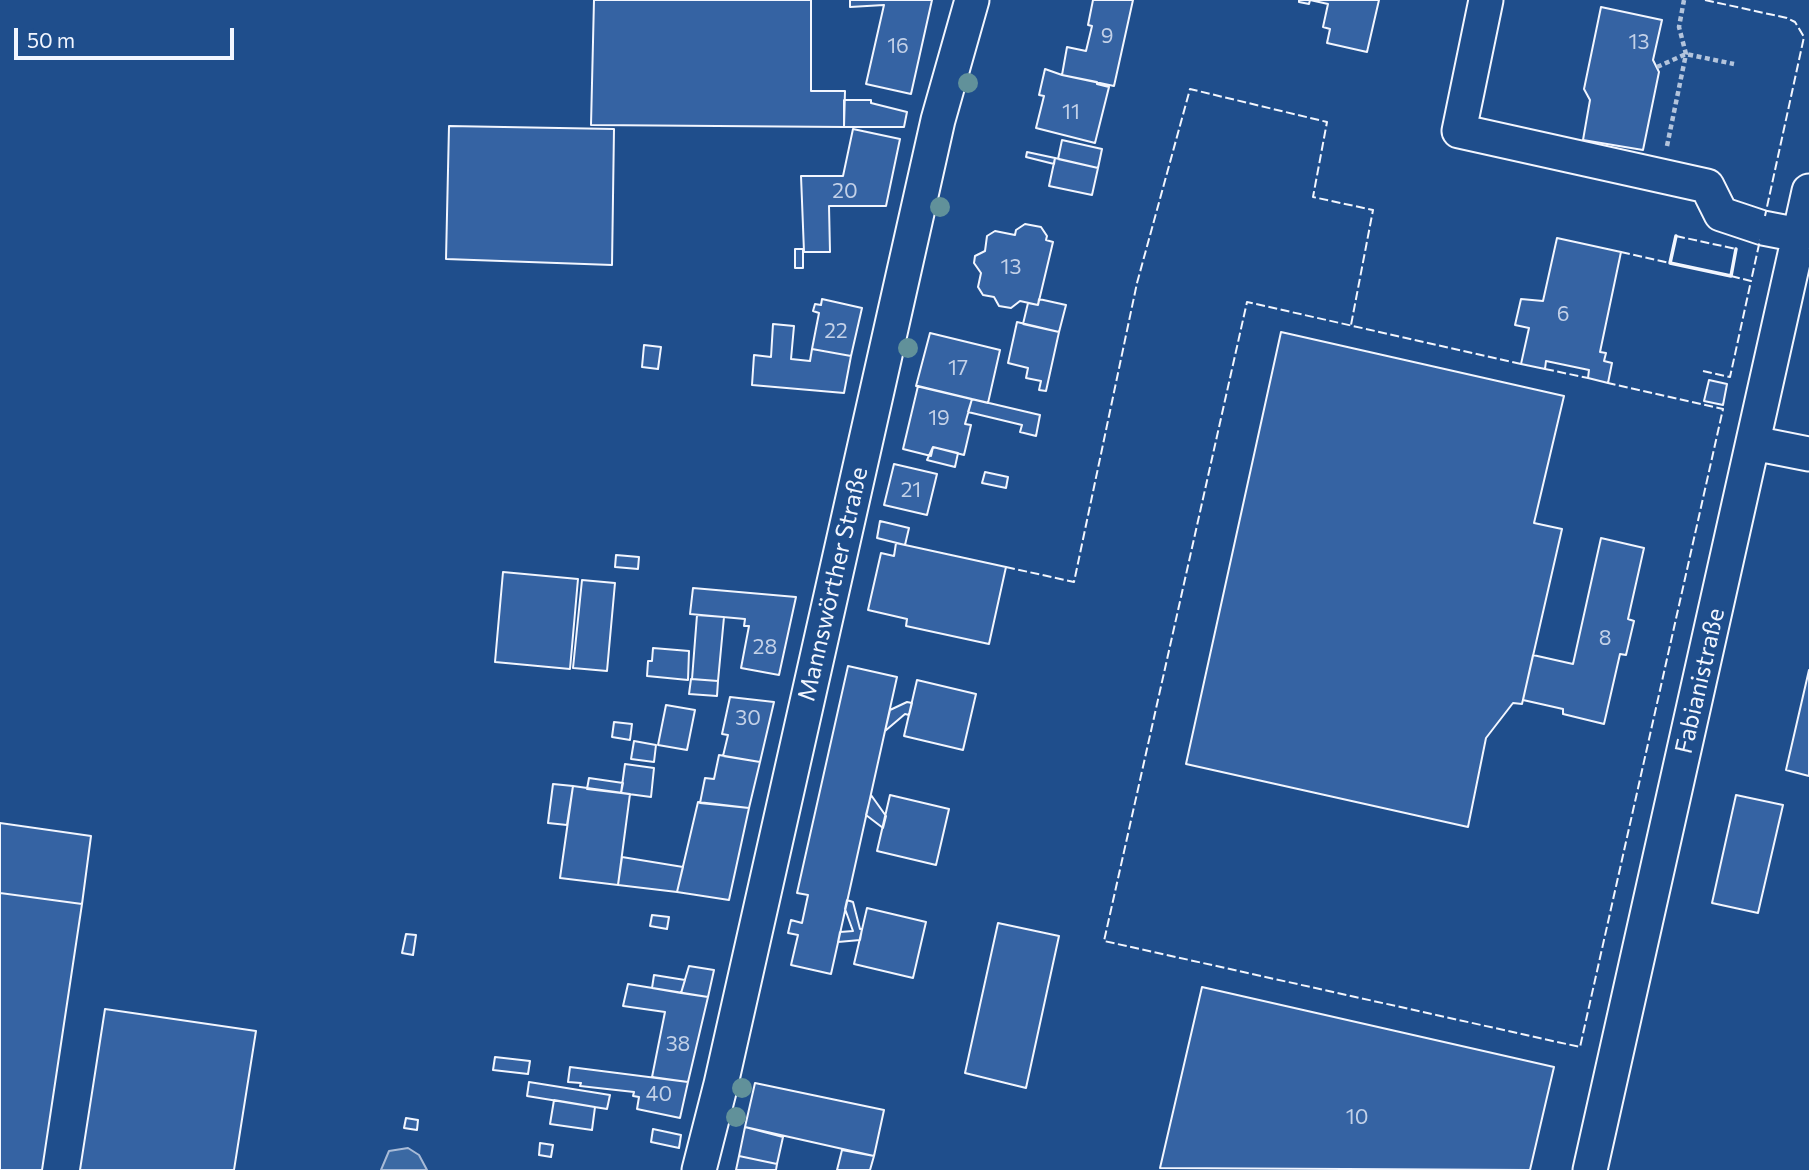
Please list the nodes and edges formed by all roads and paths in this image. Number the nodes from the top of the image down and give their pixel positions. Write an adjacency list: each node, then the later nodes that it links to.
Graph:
1 (972, 0): 12 (street, Mannswörther Straße)
2 (1486, 0): 7 (street)
3 (1684, 0): 4 (path)
4 (1686, 54): 5 (path); 6 (path); 7 (path)
5 (1734, 64)
6 (1657, 67)
7 (1660, 175): 9 (street)
8 (1809, 191): 9 (street, Fabianistraße)
9 (1799, 235): 10 (street, Fabianistraße)
10 (1753, 443): 11 (street); 13 (street, Fabianistraße)
11 (1809, 454)
12 (699, 1170)
13 (1591, 1170)

